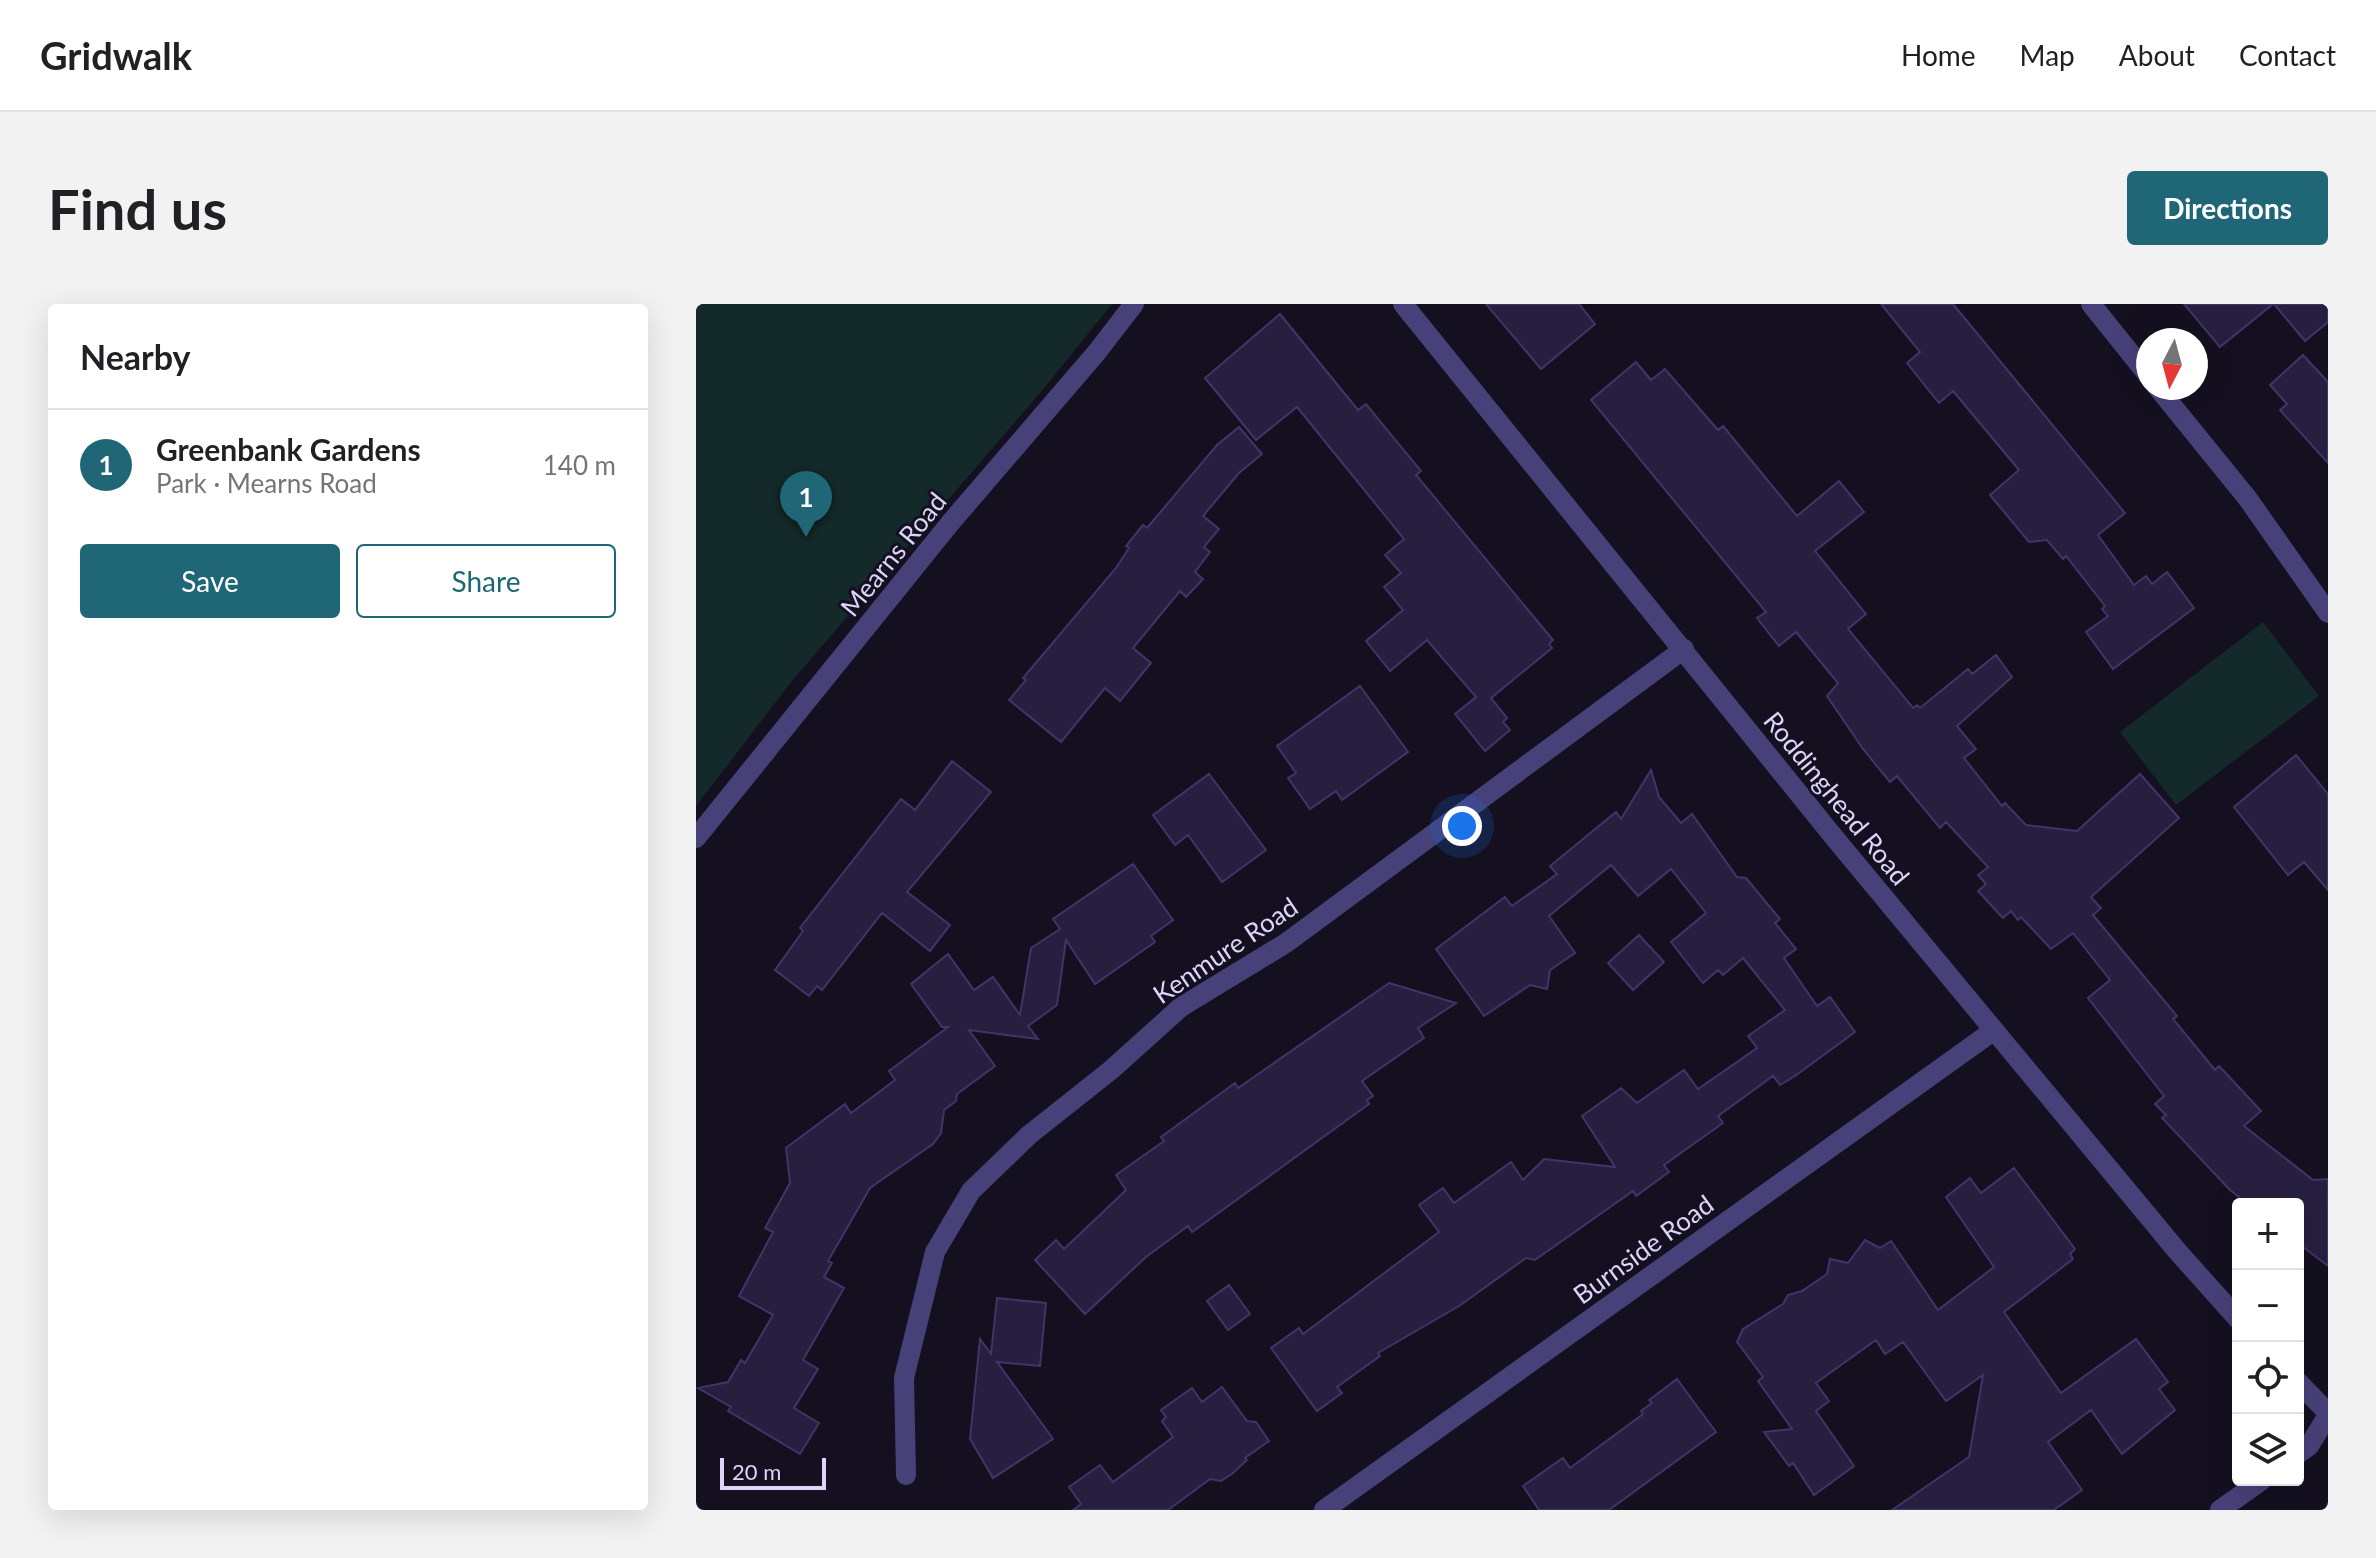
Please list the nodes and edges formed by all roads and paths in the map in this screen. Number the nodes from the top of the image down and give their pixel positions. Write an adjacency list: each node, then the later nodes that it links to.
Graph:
1 (1134, 304): 8 (street, Mearns Road)
2 (1403, 304): 7 (street, Roddinghead Road)
3 (2091, 304): 4 (street)
4 (2136, 360)
5 (2168, 400): 6 (street)
6 (2328, 613)
7 (1684, 649): 9 (street, Roddinghead Road); 14 (street, Kenmure Road)
8 (696, 838)
9 (1993, 1031): 10 (street, Roddinghead Road); 16 (street, Burnside Road)
10 (2232, 1312)
11 (2304, 1388): 12 (street)
12 (2328, 1414): 13 (street)
13 (2304, 1450)
14 (906, 1475)
15 (2254, 1486): 17 (street)
16 (1324, 1510)
17 (2220, 1510)

